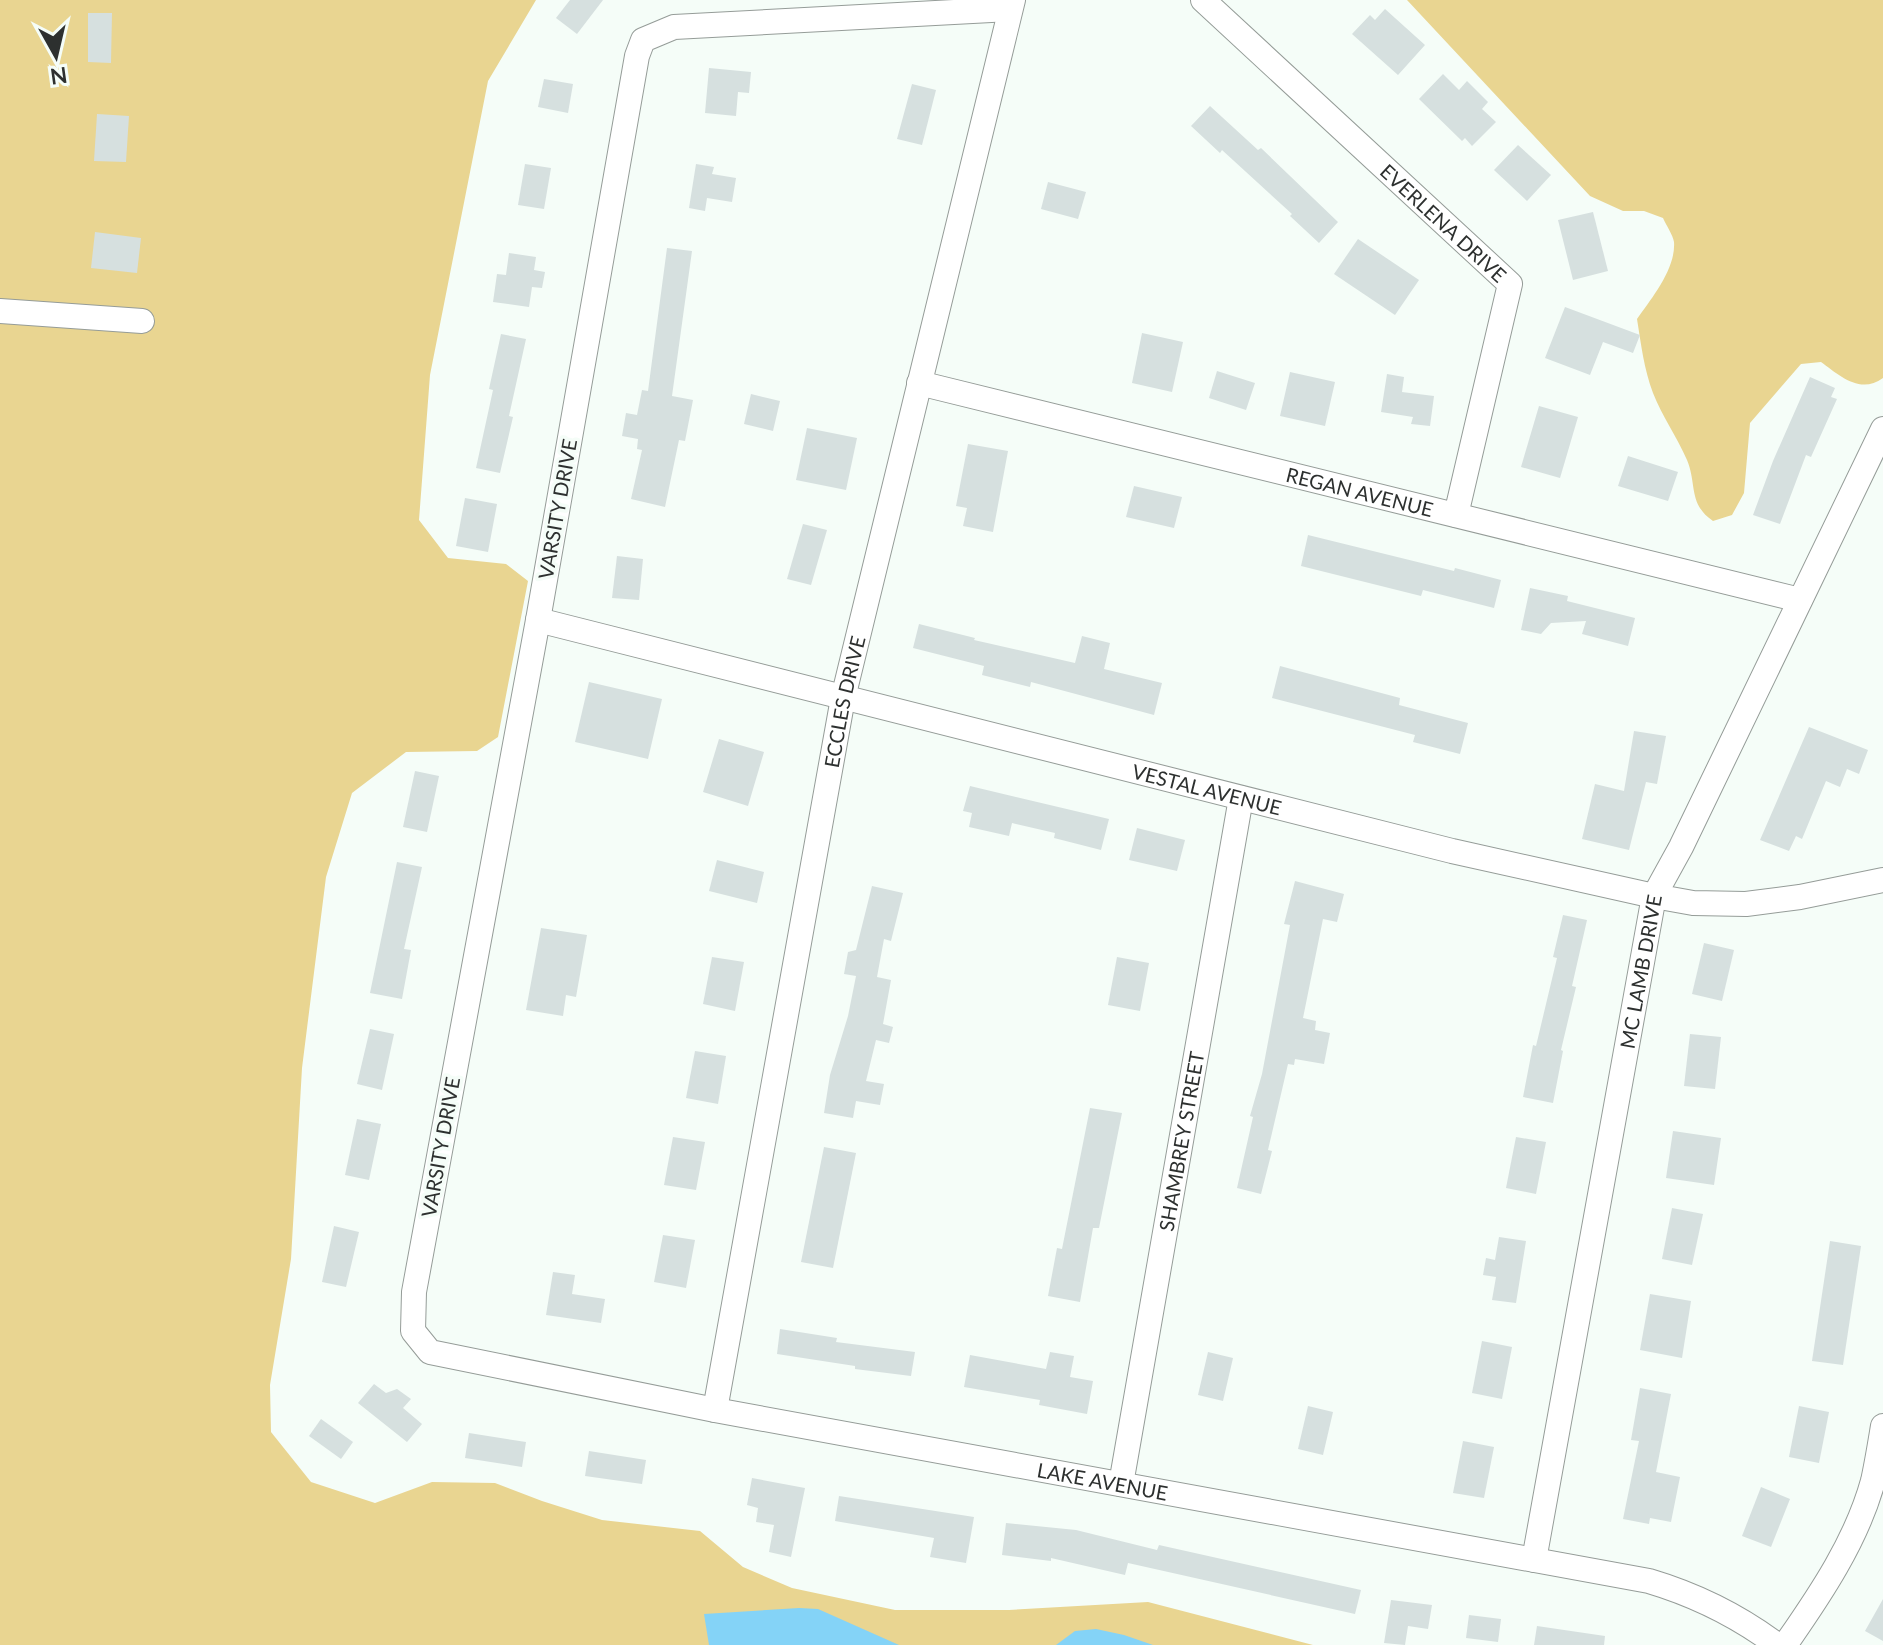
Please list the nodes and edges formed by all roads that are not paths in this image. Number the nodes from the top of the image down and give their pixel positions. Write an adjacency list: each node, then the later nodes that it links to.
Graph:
1 (1203, 0): 7 (street, EVERLENA DRIVE)
2 (1012, 5): 5 (street, ECCLES DRIVE); 9 (street, VARSITY DRIVE)
3 (0, 311): 4 (street)
4 (142, 321)
5 (919, 383): 7 (street, REGAN AVENUE); 10 (street, ECCLES DRIVE)
6 (1883, 429): 8 (street, MC LAMB DRIVE)
7 (1456, 515): 8 (street, REGAN AVENUE)
8 (1800, 600): 13 (street, MC LAMB DRIVE)
9 (538, 620): 10 (street, VESTAL AVENUE); 14 (street, VARSITY DRIVE)
10 (843, 698): 11 (street, VESTAL AVENUE); 15 (street, ECCLES DRIVE)
11 (1241, 798): 13 (street, VESTAL AVENUE); 17 (street, SHAMBREY STREET)
12 (1883, 880): 13 (street, VESTAL AVENUE)
13 (1654, 896): 18 (street, MC LAMB DRIVE)
14 (420, 1342): 15 (street, LAKE AVENUE)
15 (715, 1410): 17 (street, LAKE AVENUE)
16 (1883, 1426): 20 (street)
17 (1121, 1484): 18 (street, LAKE AVENUE)
18 (1534, 1560): 19 (street, LAKE AVENUE)
19 (1777, 1645)
20 (1785, 1645)

